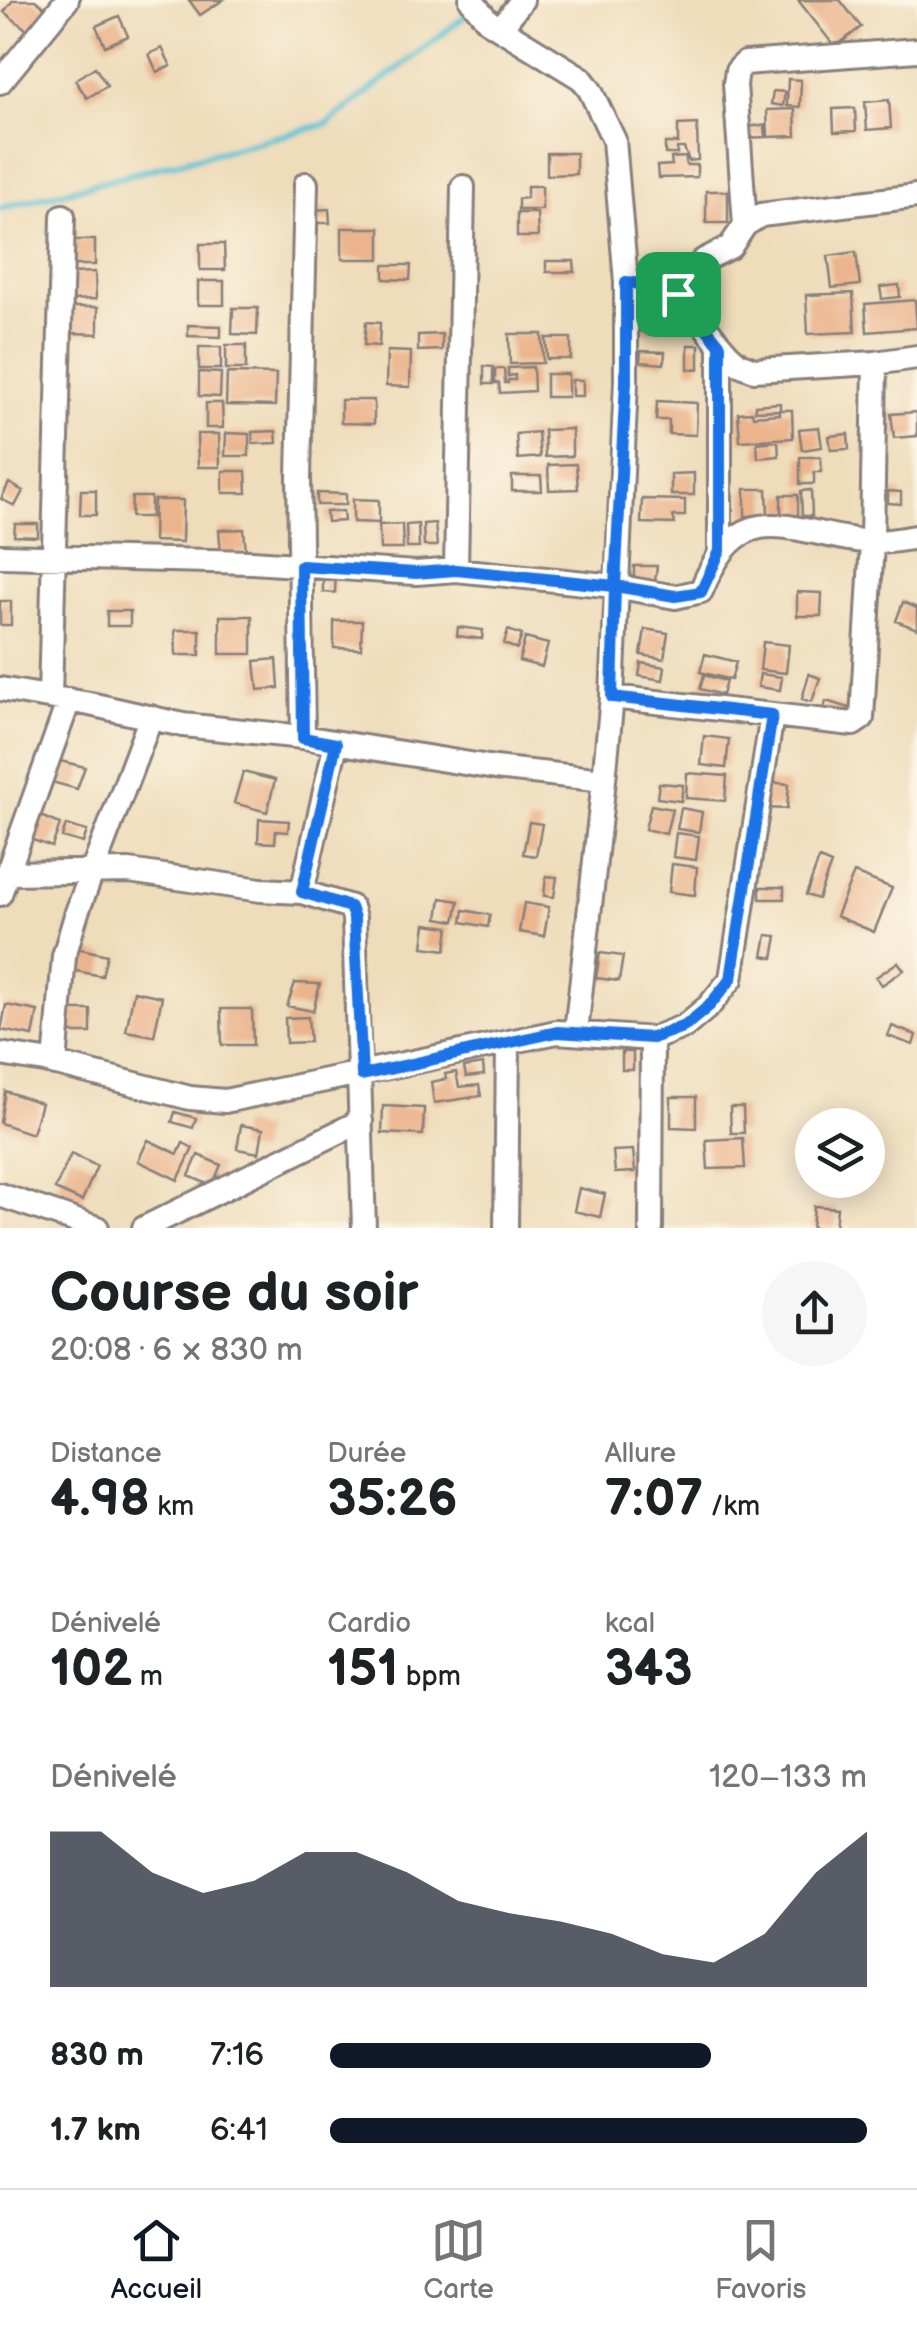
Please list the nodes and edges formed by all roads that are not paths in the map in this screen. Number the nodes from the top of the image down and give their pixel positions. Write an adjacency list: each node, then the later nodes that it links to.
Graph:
1 (67, 0): 6 (street)
2 (471, 0): 4 (street)
3 (522, 0): 4 (street)
4 (501, 28): 12 (street)
5 (917, 50): 11 (street)
6 (0, 82)
7 (306, 184): 22 (street)
8 (463, 187): 23 (street)
9 (917, 196): 11 (street)
10 (63, 216): 21 (street)
11 (745, 225): 13 (street)
12 (626, 282): 13 (street); 24 (street)
13 (678, 294): 14 (street)
14 (720, 345): 16 (street); 19 (street)
15 (917, 357): 16 (street)
16 (874, 363): 18 (street)
17 (917, 537): 18 (street)
18 (872, 542): 19 (street); 28 (street)
19 (720, 551): 24 (street)
20 (0, 556): 21 (street)
21 (54, 558): 22 (street); 27 (street)
22 (301, 566): 23 (street); 30 (street)
23 (456, 570): 24 (street)
24 (615, 586): 26 (street)
25 (0, 689): 27 (street)
26 (612, 697): 28 (street); 32 (street)
27 (60, 698): 29 (street); 34 (street)
28 (772, 715): 37 (street)
29 (151, 717): 30 (street); 33 (street)
30 (303, 738): 31 (street)
31 (336, 744): 32 (street); 35 (street)
32 (604, 780): 36 (street)
33 (93, 870): 34 (street); 35 (street); 40 (street)
34 (4, 883)
35 (302, 892): 41 (street)
36 (576, 1032): 37 (street); 38 (street)
37 (652, 1038): 49 (street)
38 (508, 1043): 41 (street); 48 (street)
39 (0, 1054): 40 (street)
40 (55, 1064): 41 (street)
41 (362, 1075): 42 (street)
42 (361, 1121): 44 (street); 47 (street)
43 (0, 1196): 45 (street)
44 (182, 1218): 46 (street)
45 (97, 1228)
46 (144, 1228)
47 (364, 1228)
48 (506, 1228)
49 (651, 1228)

